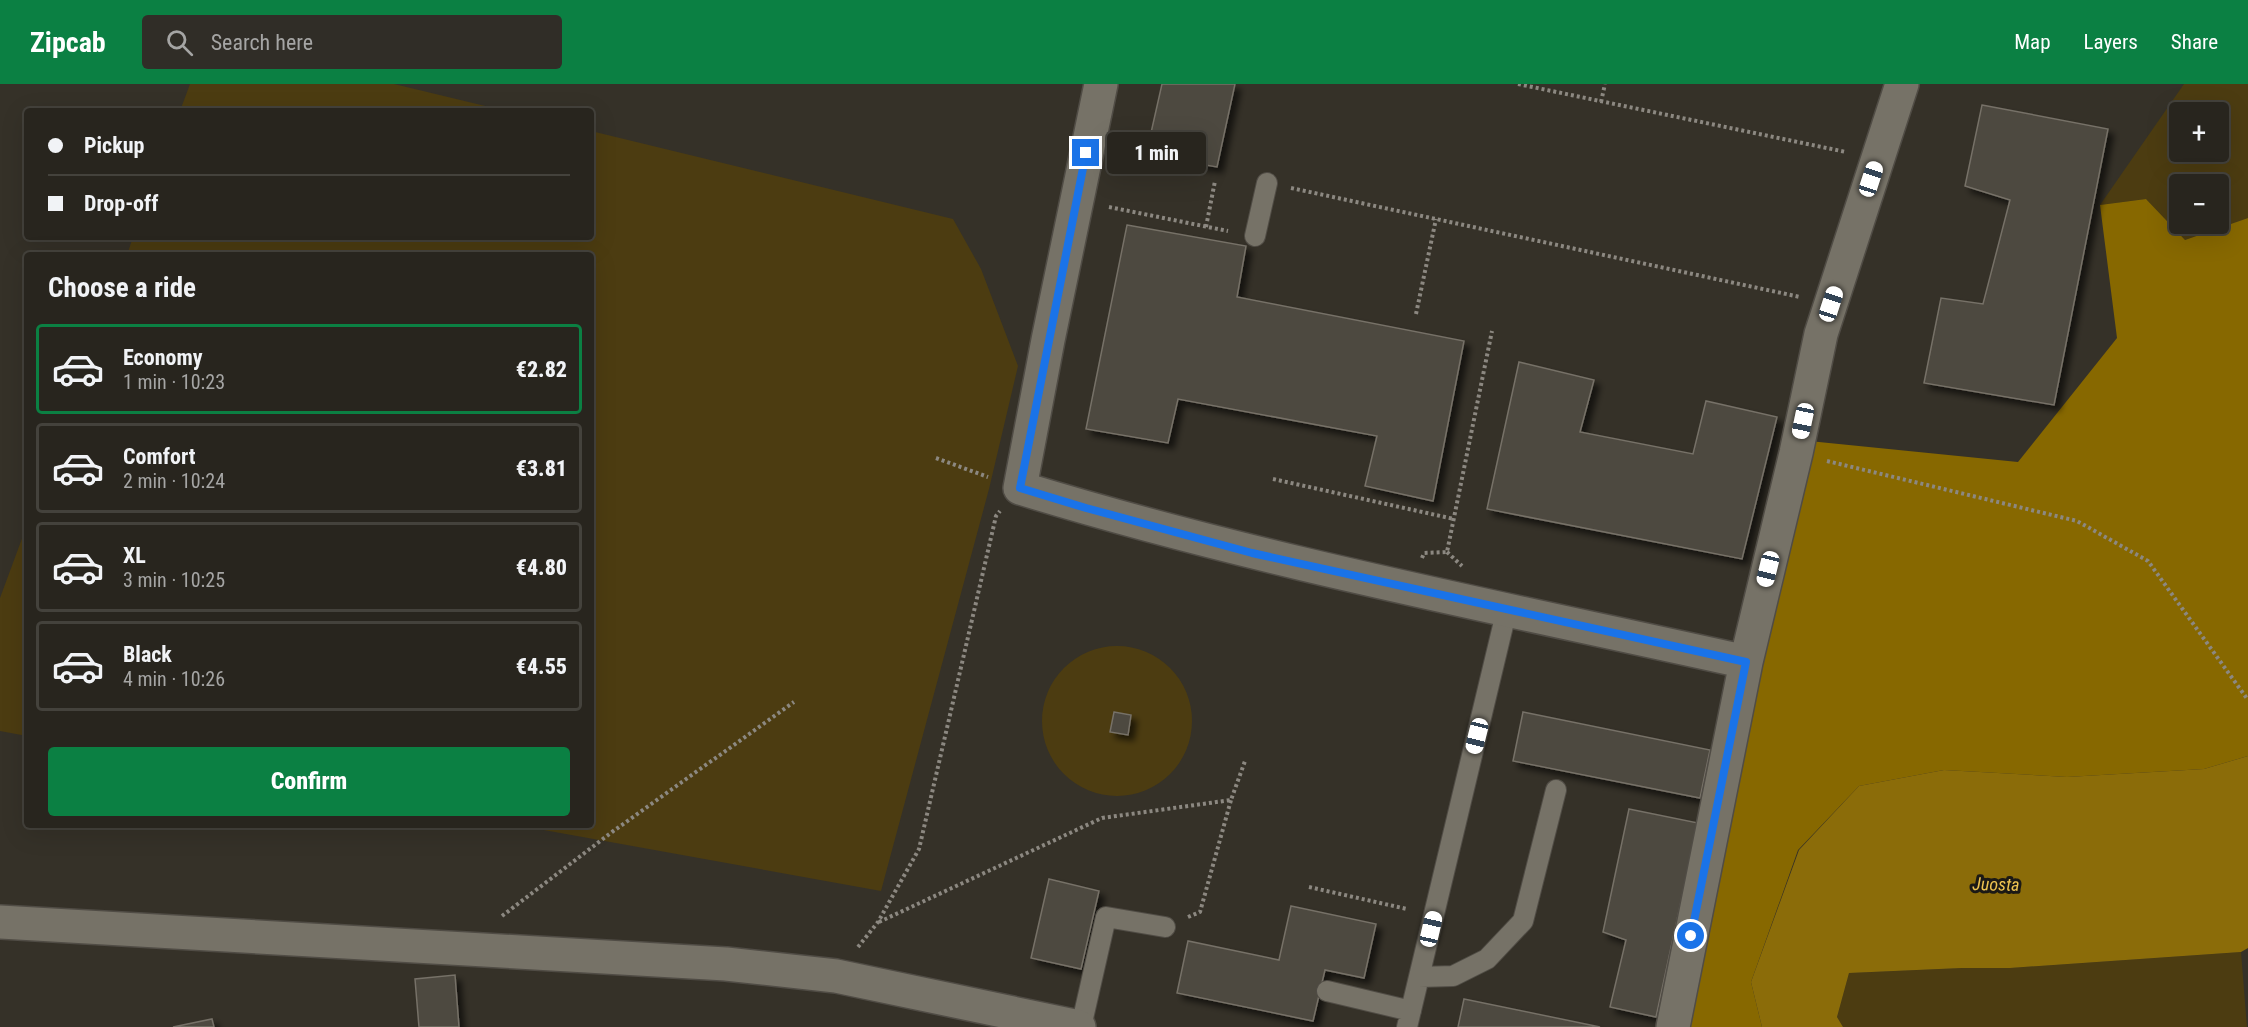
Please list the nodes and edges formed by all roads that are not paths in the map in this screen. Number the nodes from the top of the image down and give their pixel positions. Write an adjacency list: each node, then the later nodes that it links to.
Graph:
1 (1101, 84): 5 (street)
2 (1902, 84): 6 (street)
3 (1267, 183): 4 (lane)
4 (1255, 236)
5 (1508, 609): 6 (street); 10 (lane)
6 (1746, 662): 14 (street)
7 (1556, 790): 10 (lane)
8 (0, 922): 13 (street)
9 (1165, 927): 13 (lane)
10 (1419, 977): 12 (lane)
11 (1327, 991): 12 (lane)
12 (1409, 1019)
13 (1080, 1027)
14 (1672, 1027)

